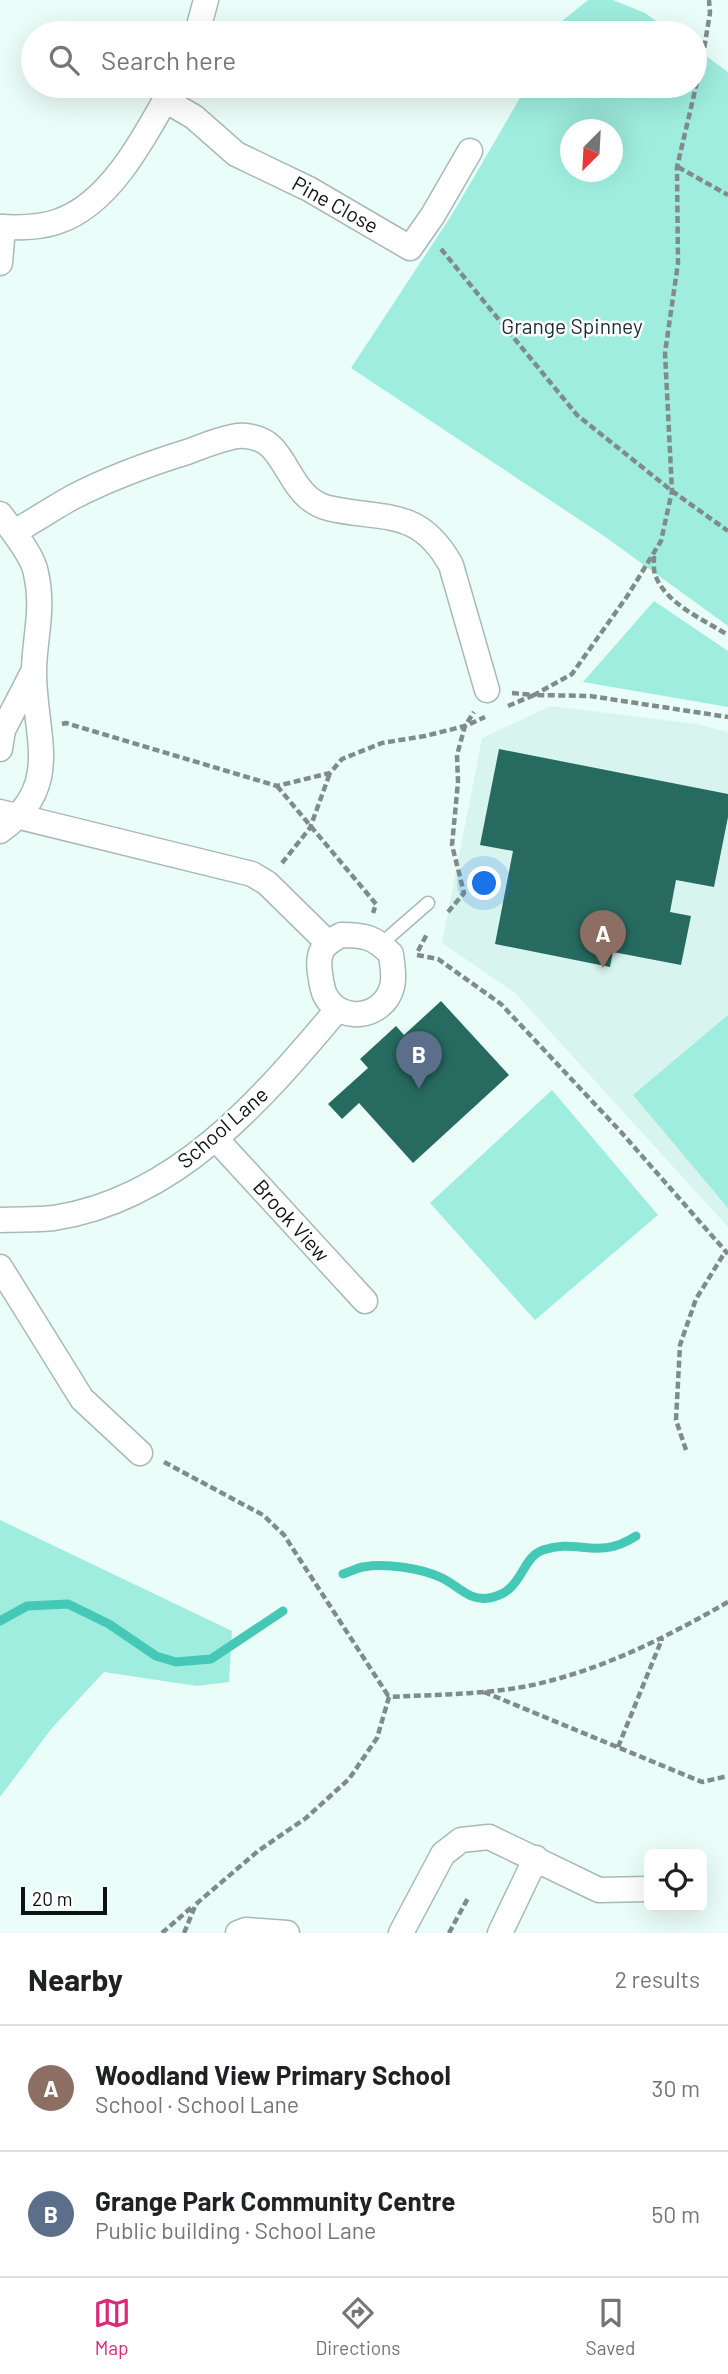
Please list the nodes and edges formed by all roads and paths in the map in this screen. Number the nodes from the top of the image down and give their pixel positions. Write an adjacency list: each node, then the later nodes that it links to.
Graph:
1 (206, 0): 3 (street)
2 (709, 0): 4 (path)
3 (202, 21)
4 (707, 31)
5 (166, 98): 11 (street)
6 (174, 98): 12 (street, Pine Close)
7 (693, 98): 9 (path)
8 (470, 151): 12 (street, Pine Close)
9 (677, 167): 10 (path); 14 (path)
10 (728, 195)
11 (1, 227): 13 (street)
12 (425, 228): 14 (path)
13 (0, 263)
14 (672, 491): 16 (path); 17 (path)
15 (7, 523): 19 (street); 21 (street)
16 (728, 531)
17 (654, 555): 18 (path); 20 (path)
18 (728, 635)
19 (34, 670): 25 (street); 26 (street)
20 (534, 695): 21 (path); 21 (path); 23 (path)
21 (493, 700): 24 (path)
22 (488, 716): 24 (path)
23 (728, 717)
24 (465, 726): 27 (path); 33 (path)
25 (41, 730): 28 (path); 29 (street)
26 (0, 749)
27 (330, 773): 28 (path); 30 (path)
28 (277, 786): 30 (path)
29 (7, 820): 31 (street)
30 (310, 828): 31 (path); 36 (path)
31 (267, 883): 35 (street)
32 (428, 903): 36 (lane)
33 (442, 919)
34 (433, 928): 37 (path)
35 (327, 942): 36 (street); 38 (street)
36 (379, 945): 37 (path); 38 (street)
37 (417, 955): 41 (path)
38 (337, 1010): 39 (street, School Lane)
39 (216, 1139): 40 (street, School Lane); 43 (street, Brook View)
40 (0, 1220)
41 (726, 1253): 44 (path)
42 (0, 1267): 45 (street)
43 (365, 1301)
44 (686, 1450)
45 (140, 1452): 49 (path)
46 (728, 1602): 47 (path)
47 (662, 1639): 48 (path); 50 (path)
48 (483, 1692): 49 (path); 50 (path)
49 (388, 1697): 55 (path)
50 (618, 1747): 51 (path)
51 (728, 1776)
52 (536, 1858): 53 (street); 60 (street); 62 (street)
53 (644, 1889)
54 (468, 1898): 61 (path)
55 (196, 1904): 56 (path); 57 (path)
56 (162, 1933)
57 (184, 1933)
58 (238, 1933): 59 (street)
59 (287, 1933)
60 (401, 1933)
61 (449, 1933)
62 (500, 1933)

